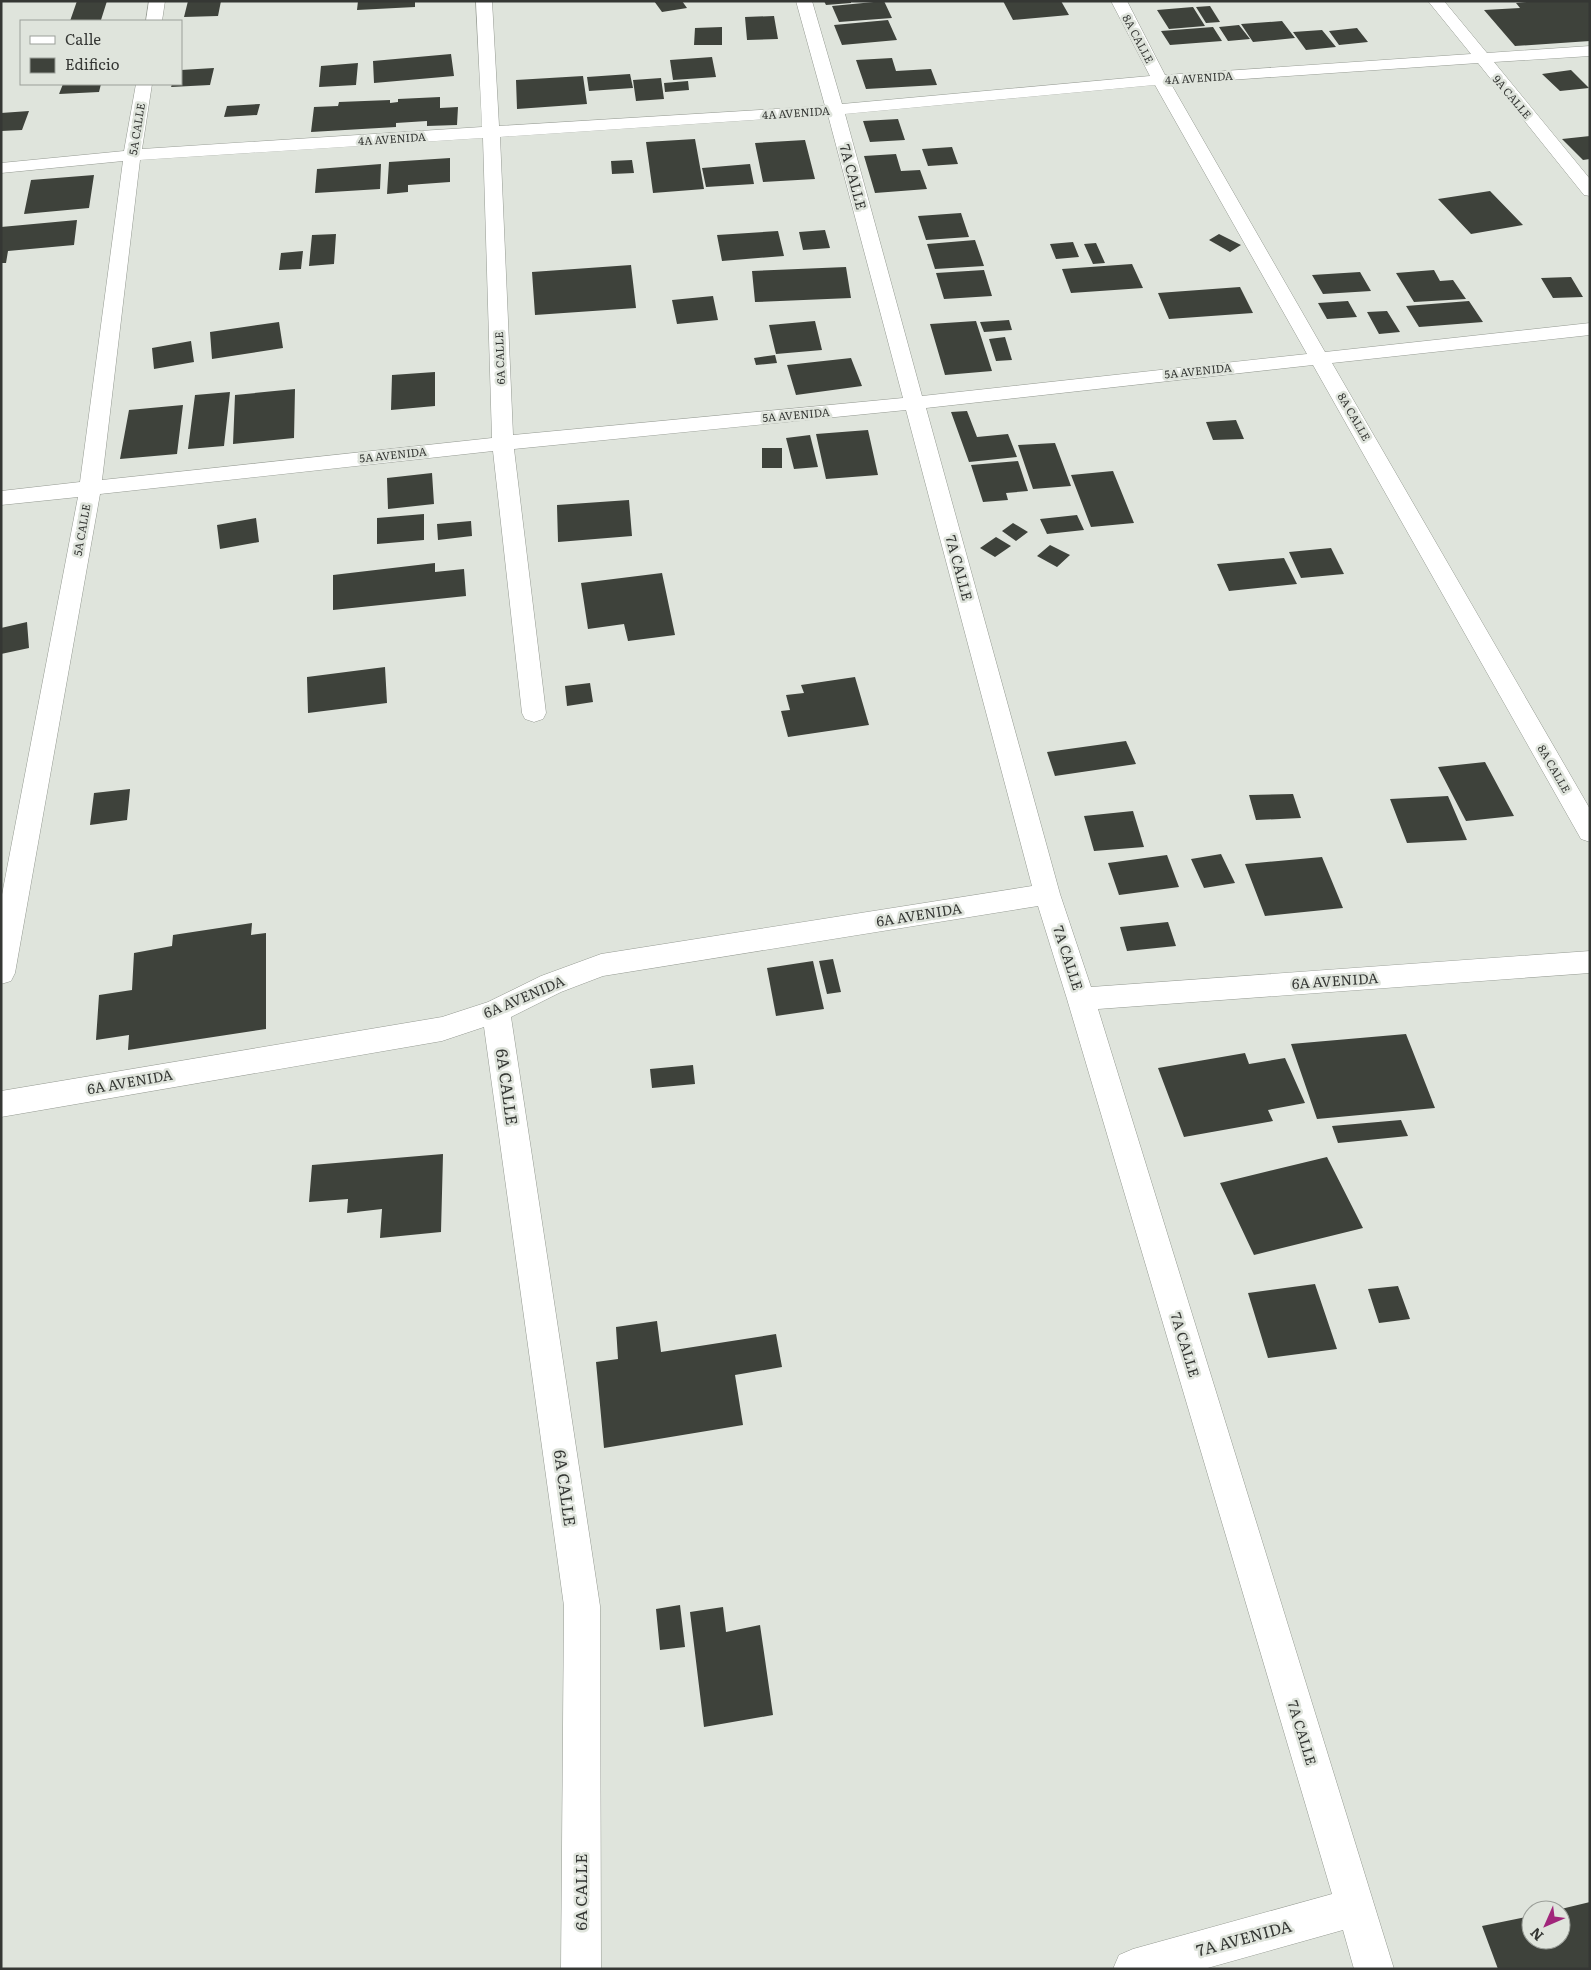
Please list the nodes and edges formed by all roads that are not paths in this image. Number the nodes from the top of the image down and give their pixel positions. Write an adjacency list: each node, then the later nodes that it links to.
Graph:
1 (157, 1): 6 (street)
2 (484, 1): 12 (street, 6A CALLE)
3 (804, 1): 11 (street, 7A CALLE)
4 (1118, 1): 9 (street, 8A CALLE)
5 (1436, 1): 8 (street, 9A CALLE)
6 (154, 20)
7 (1590, 51): 8 (street, 4A AVENIDA)
8 (1480, 58): 9 (street, 4A AVENIDA); 15 (street, 9A CALLE)
9 (1160, 80): 11 (street, 4A AVENIDA); 17 (street, 8A CALLE)
10 (144, 85): 13 (street, 5A CALLE)
11 (835, 110): 12 (street, 4A AVENIDA); 18 (street, 7A CALLE)
12 (491, 133): 13 (street, 4A AVENIDA); 19 (street, 6A CALLE)
13 (132, 155): 14 (street, 4A AVENIDA); 20 (street, 5A CALLE)
14 (1, 168)
15 (1590, 191)
16 (1590, 329): 17 (street, 5A AVENIDA)
17 (1320, 357): 18 (street, 5A AVENIDA); 23 (street, 8A CALLE)
18 (914, 403): 19 (street, 5A AVENIDA); 24 (street, 7A CALLE)
19 (503, 443): 20 (street, 5A AVENIDA); 22 (street, 6A CALLE)
20 (90, 488): 21 (street, 5A AVENIDA); 26 (street, 5A CALLE)
21 (1, 498)
22 (534, 713)
23 (1590, 832)
24 (1047, 894): 27 (street, 7A CALLE); 28 (street, 6A AVENIDA)
25 (1590, 962): 27 (street, 6A AVENIDA)
26 (1, 973)
27 (1081, 998): 30 (street, 7A CALLE)
28 (496, 1011): 29 (street, 6A AVENIDA); 31 (street, 6A CALLE)
29 (1, 1104)
30 (1355, 1907): 32 (street, 7A AVENIDA); 33 (street, 7A CALLE)
31 (581, 1969)
32 (1133, 1969)
33 (1374, 1969)

